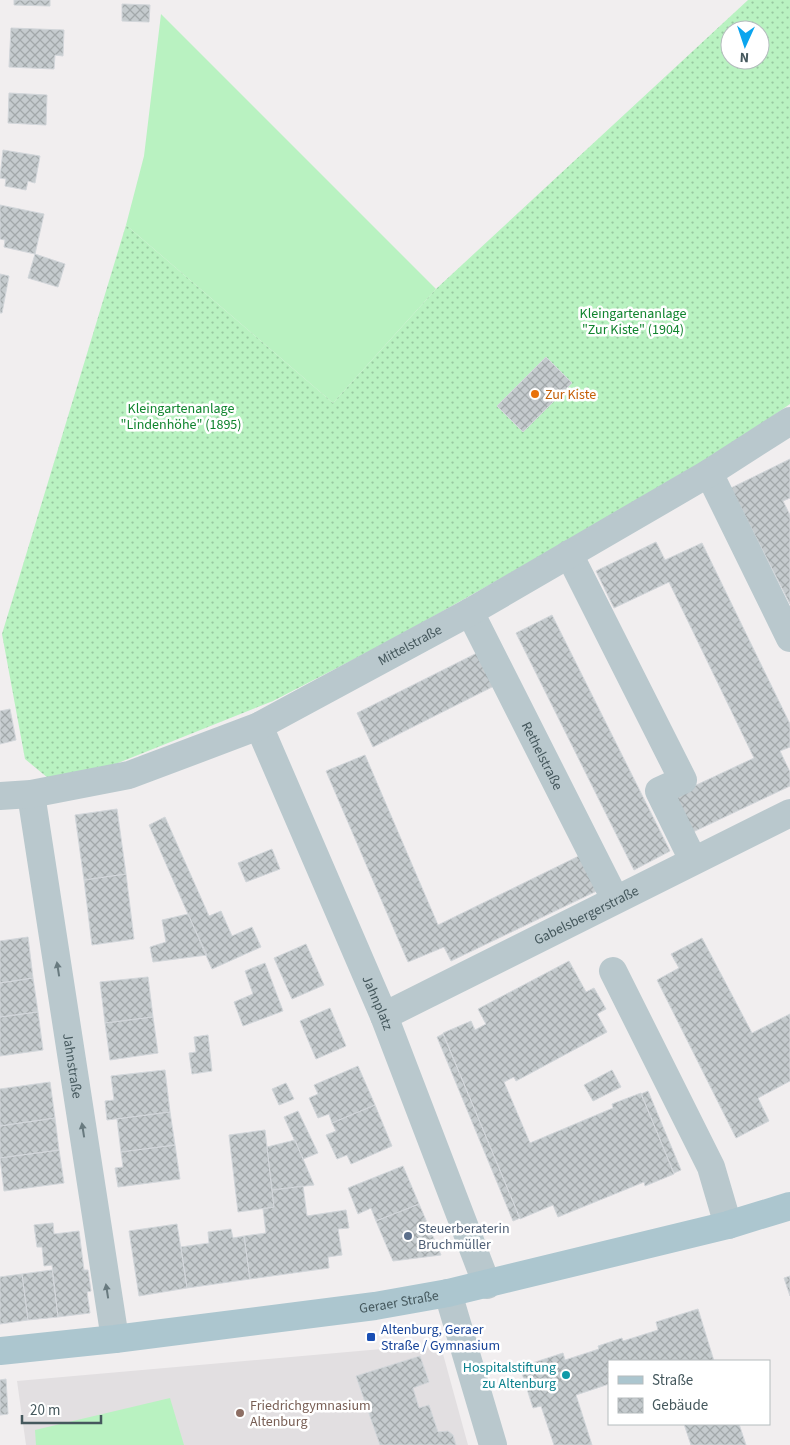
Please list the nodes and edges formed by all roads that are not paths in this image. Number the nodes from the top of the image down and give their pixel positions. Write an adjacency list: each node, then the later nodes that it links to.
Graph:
1 (790, 421): 2 (street, Mittelstraße)
2 (709, 473): 3 (street, Mittelstraße); 5 (street)
3 (569, 554): 4 (street, Mittelstraße); 10 (street)
4 (470, 612): 6 (street, Mittelstraße); 11 (street, Rethelstraße)
5 (790, 638)
6 (258, 726): 7 (street, Mittelstraße); 13 (street, Jahnplatz)
7 (31, 794): 8 (street, Mittelstraße); 18 (street, Jahnstraße, one-way to 7)
8 (0, 796)
9 (790, 813): 10 (street, Gabelsbergerstraße)
10 (693, 860): 11 (street, Gabelsbergerstraße)
11 (615, 899): 13 (street, Gabelsbergerstraße)
12 (613, 971): 15 (street)
13 (384, 1016): 16 (street, Jahnplatz)
14 (790, 1206): 15 (main road, Geraer Straße)
15 (728, 1225): 16 (main road, Geraer Straße)
16 (487, 1285): 17 (main road, Geraer Straße)
17 (448, 1293): 18 (main road, Geraer Straße); 20 (street)
18 (115, 1339): 19 (main road, Geraer Straße)
19 (0, 1351)
20 (492, 1445)

